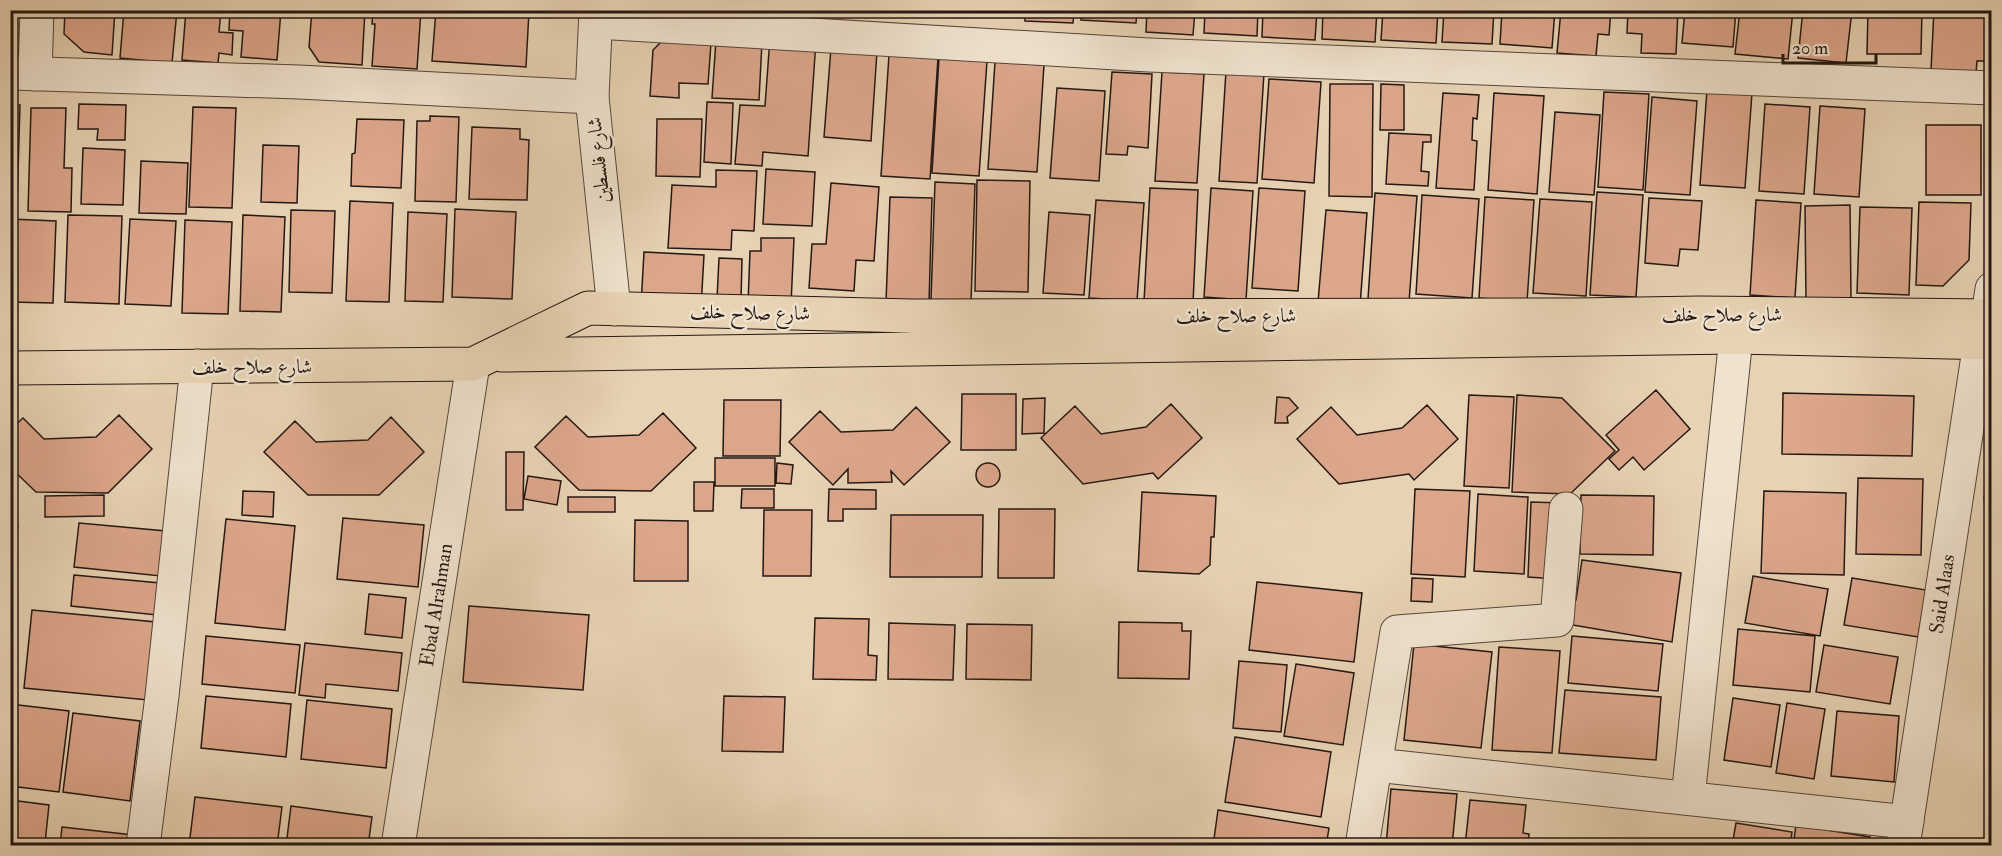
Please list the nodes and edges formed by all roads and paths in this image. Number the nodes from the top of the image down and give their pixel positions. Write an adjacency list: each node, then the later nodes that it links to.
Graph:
1 (37, 10): 4 (street)
2 (596, 16): 3 (street); 6 (street, شارع فلسطين)
3 (890, 25): 5 (street)
4 (23, 74): 6 (street)
5 (1992, 88)
6 (592, 97): 7 (street, شارع فلسطين)
7 (614, 309): 8 (main road, شارع صلاح خلف); 10 (main road, شارع صلاح خلف)
8 (1989, 321): 9 (main road, شارع صلاح خلف); 16 (street, Said Alaas)
9 (1736, 338): 10 (main road, شارع صلاح خلف); 15 (street)
10 (482, 360): 11 (main road, شارع صلاح خلف); 18 (street, Ebad Alrahman)
11 (197, 366): 12 (main road, شارع صلاح خلف); 17 (street)
12 (10, 368)
13 (1566, 509): 14 (street)
14 (1376, 765): 15 (street); 19 (street)
15 (1688, 798): 16 (street)
16 (1905, 834)
17 (143, 846)
18 (398, 846)
19 (1362, 846)

